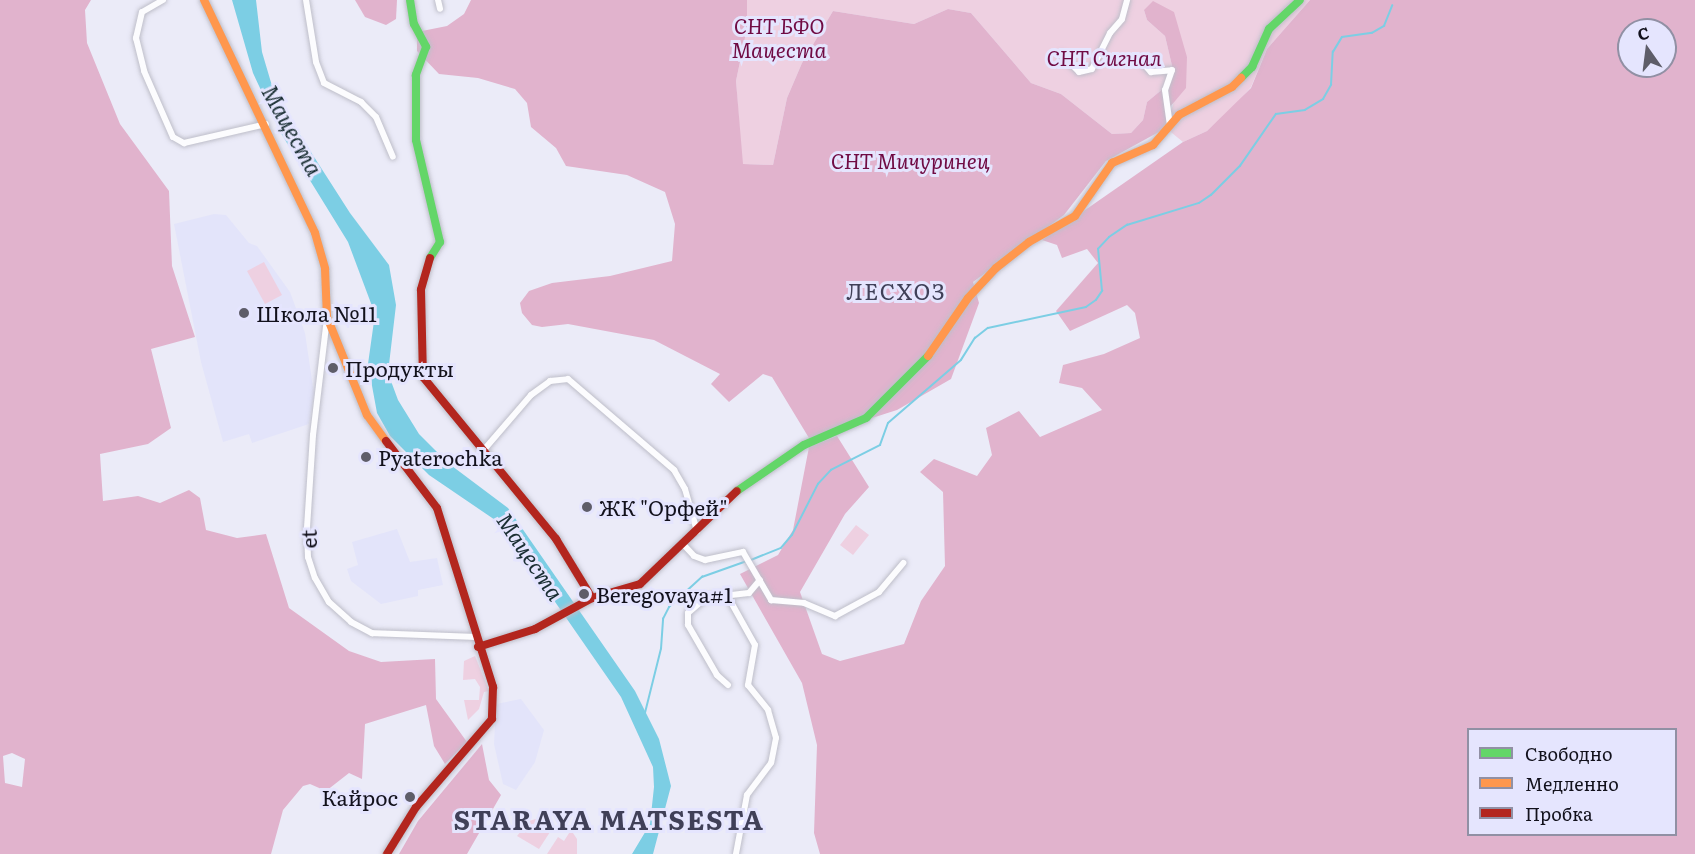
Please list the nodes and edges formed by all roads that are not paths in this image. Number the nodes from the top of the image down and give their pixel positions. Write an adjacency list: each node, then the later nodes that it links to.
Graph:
1 (163, 0): 11 (street)
2 (204, 0): 11 (street)
3 (306, 0): 13 (street)
4 (410, 0): 15 (street)
5 (438, 0): 8 (street)
6 (1127, 0): 9 (street)
7 (1300, 0): 12 (street)
8 (440, 9)
9 (1062, 55)
10 (1141, 61): 12 (street)
11 (266, 123): 14 (street)
12 (1170, 125): 16 (street)
13 (393, 157)
14 (327, 317): 22 (street); 22 (street, et)
15 (482, 452): 16 (street); 21 (street)
16 (696, 531): 17 (street)
17 (683, 544): 19 (street); 21 (street)
18 (903, 562): 19 (street)
19 (759, 580): 20 (street)
20 (727, 595): 24 (street); 26 (street)
21 (592, 598): 23 (street)
22 (474, 637): 23 (street)
23 (478, 646): 25 (street)
24 (728, 685)
25 (387, 854)
26 (736, 854)

